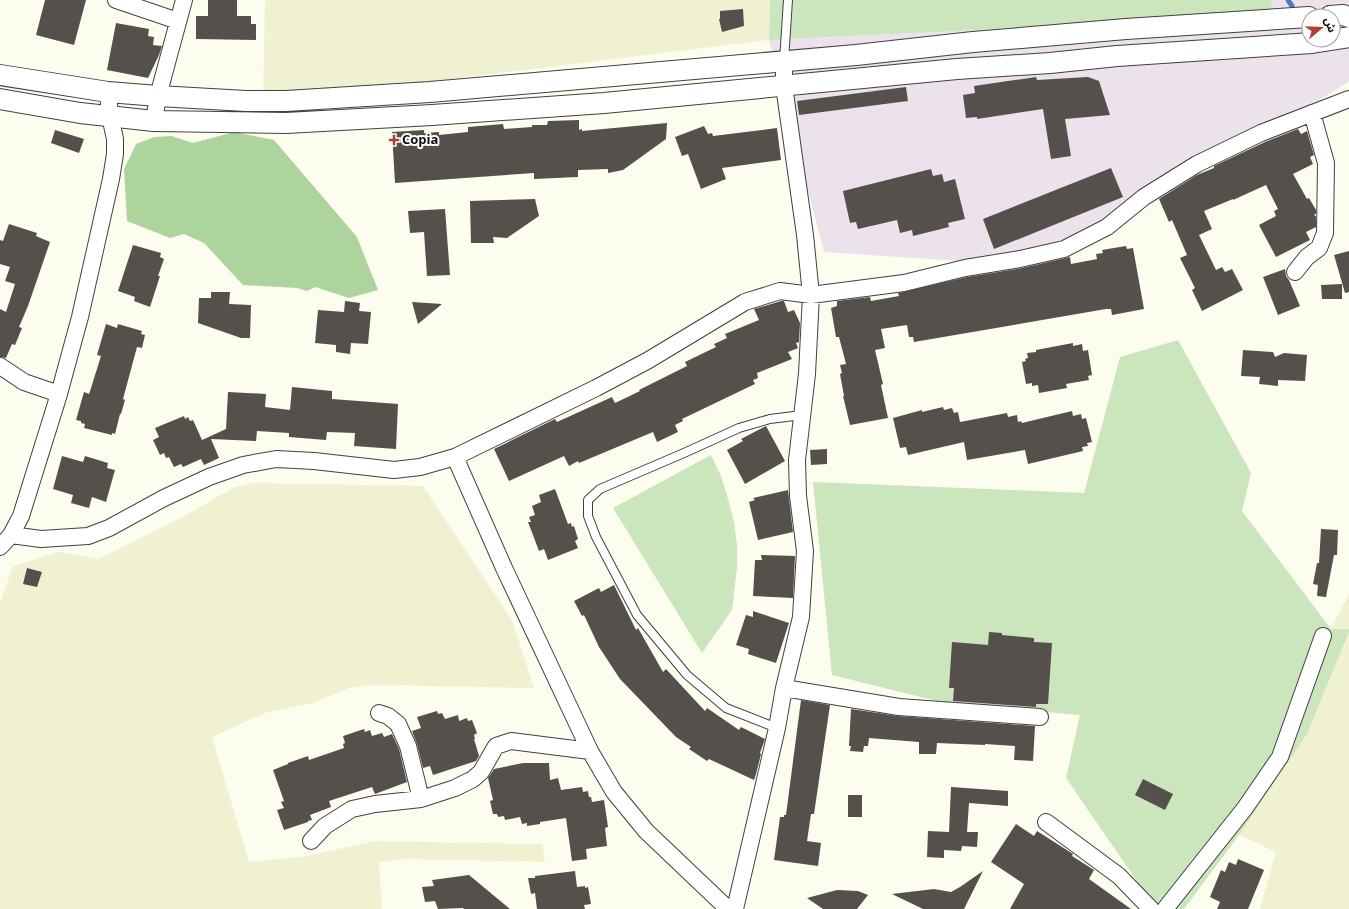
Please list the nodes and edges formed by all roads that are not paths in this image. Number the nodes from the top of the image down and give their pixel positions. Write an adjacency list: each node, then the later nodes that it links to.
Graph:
1 (116, 0): 5 (street)
2 (184, 0): 5 (street)
3 (788, 0): 7 (lane)
4 (1301, 18): 7 (street)
5 (178, 21): 11 (street)
6 (1349, 37): 9 (street)
7 (784, 61): 9 (street); 11 (street)
8 (0, 75): 10 (street)
9 (784, 86): 16 (street); 18 (street)
10 (108, 92): 11 (street); 15 (street)
11 (158, 96): 16 (street)
12 (1349, 99): 14 (street)
13 (0, 100): 15 (street)
14 (1312, 114): 17 (street); 18 (street)
15 (110, 116): 16 (street); 20 (street)
16 (154, 121)
17 (1295, 272)
18 (811, 294): 21 (street); 22 (street)
19 (0, 366): 20 (street)
20 (59, 394): 23 (street)
21 (802, 415): 26 (street); 29 (lane)
22 (455, 457): 23 (street); 30 (street)
23 (11, 535): 24 (street)
24 (0, 547)
25 (1323, 636): 37 (street)
26 (784, 688): 28 (street); 29 (street)
27 (379, 713): 31 (street)
28 (1040, 717)
29 (778, 728): 35 (street)
30 (590, 751): 31 (street); 34 (street)
31 (421, 799): 33 (street)
32 (1046, 822): 36 (street)
33 (311, 841)
34 (728, 909)
35 (735, 909)
36 (1151, 909)
37 (1164, 909)

